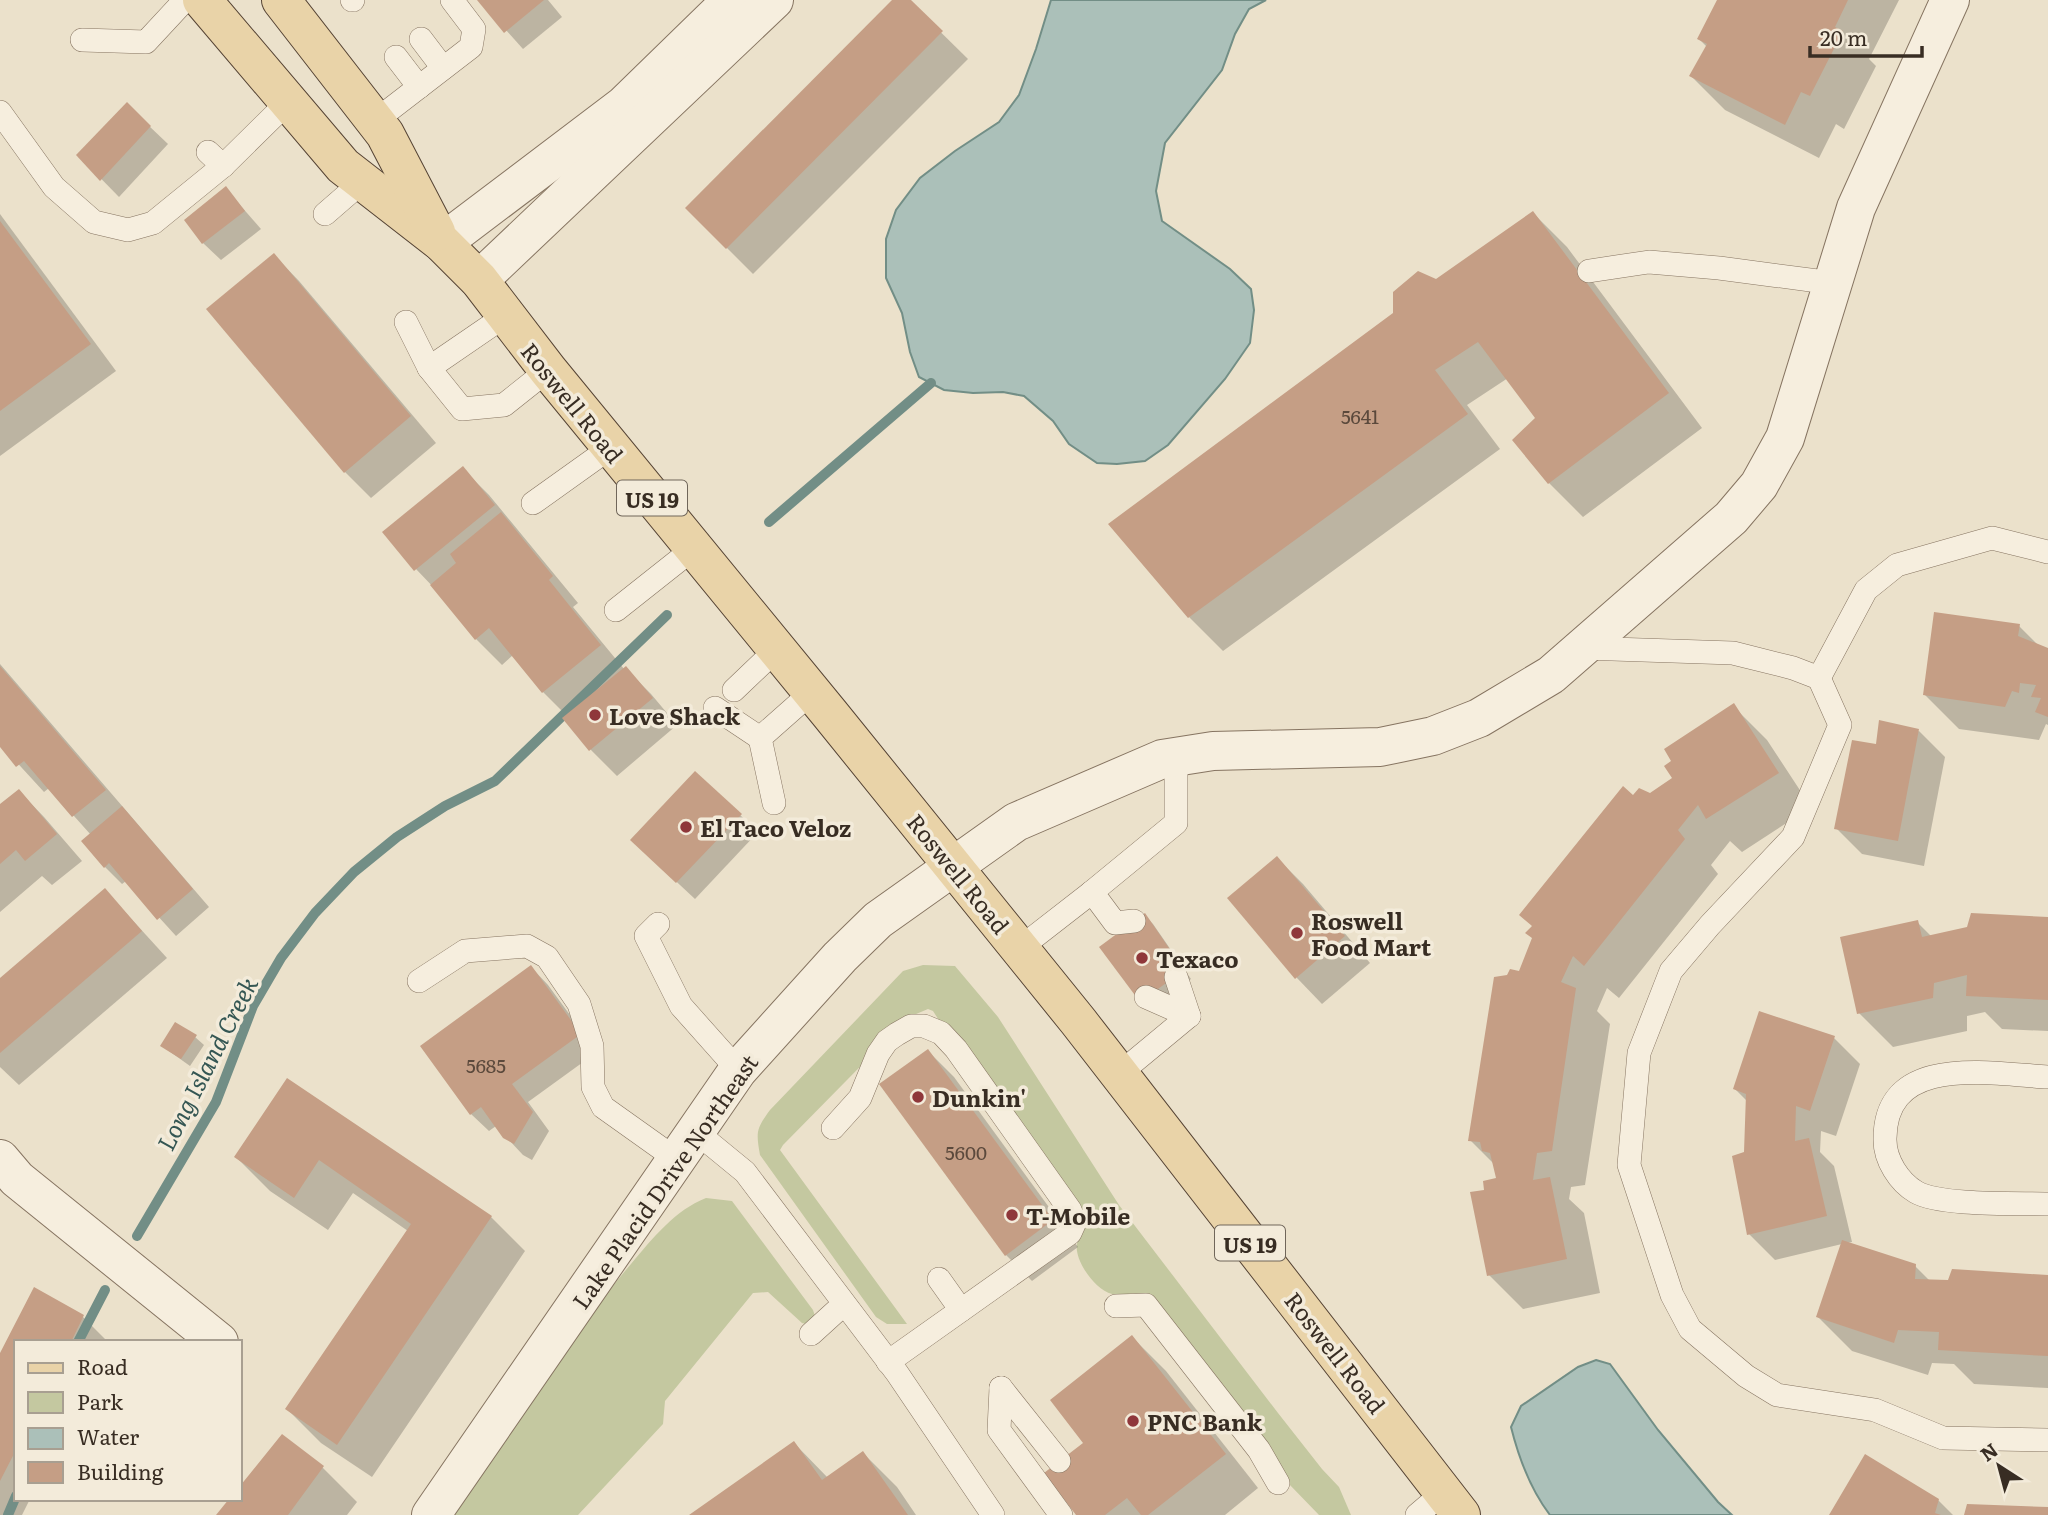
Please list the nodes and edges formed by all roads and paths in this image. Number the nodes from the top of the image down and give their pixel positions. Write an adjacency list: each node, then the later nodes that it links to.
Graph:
1 (185, 0): 9 (lane)
2 (202, 0): 13 (main road, Roswell Road / US 19)
3 (281, 0): 16 (main road, Roswell Road / US 19)
4 (452, 0): 11 (lane)
5 (732, 0): 15 (street)
6 (774, 0): 15 (street)
7 (1950, 0): 22 (street, Lake Placid Drive Northeast)
8 (421, 39): 11 (lane)
9 (82, 40)
10 (396, 57): 12 (lane)
11 (443, 68): 12 (lane)
12 (419, 87): 16 (lane)
13 (288, 102): 14 (lane); 17 (main road, Roswell Road / US 19)
14 (0, 112)
15 (632, 117): 19 (street); 21 (street)
16 (375, 121): 19 (main road, Roswell Road / US 19)
17 (363, 181): 18 (lane); 19 (main road, Roswell Road / US 19)
18 (326, 215)
19 (442, 243): 21 (main road, Roswell Road / US 19)
20 (1589, 271): 22 (lane)
21 (479, 281): 23 (main road, Roswell Road / US 19)
22 (1833, 284): 32 (street, Lake Placid Drive Northeast)
23 (505, 316): 25 (lane); 26 (main road, Roswell Road / US 19)
24 (406, 322): 25 (lane)
25 (429, 368): 26 (lane)
26 (548, 370): 27 (main road, Roswell Road / US 19)
27 (610, 448): 28 (lane); 29 (main road, Roswell Road / US 19)
28 (533, 503)
29 (694, 549): 31 (lane); 33 (main road, Roswell Road / US 19)
30 (2048, 552): 34 (lane)
31 (616, 610)
32 (1582, 648): 34 (lane); 39 (street, Lake Placid Drive Northeast)
33 (777, 649): 35 (lane); 36 (main road, Roswell Road / US 19)
34 (1819, 678): 64 (lane)
35 (734, 690)
36 (812, 692): 38 (lane); 41 (main road, Roswell Road / US 19)
37 (715, 708): 38 (lane)
38 (760, 738): 40 (lane)
39 (1176, 757): 41 (street, Lake Placid Drive Northeast); 42 (lane)
40 (774, 803)
41 (953, 866): 45 (main road, Roswell Road / US 19); 50 (street, Lake Placid Drive Northeast)
42 (1092, 892): 43 (lane); 45 (lane)
43 (1118, 929)
44 (652, 930): 50 (lane)
45 (1020, 948): 51 (main road, Roswell Road / US 19)
46 (1175, 977): 49 (lane)
47 (419, 981): 54 (lane)
48 (1146, 997): 49 (lane)
49 (1189, 1016): 51 (lane)
50 (738, 1070): 54 (street, Lake Placid Drive Northeast)
51 (1119, 1074): 67 (main road, Roswell Road / US 19)
52 (2048, 1077): 56 (lane)
53 (833, 1128): 60 (lane)
54 (686, 1145): 58 (lane); 68 (street, Lake Placid Drive Northeast)
55 (0, 1159): 62 (street)
56 (2048, 1204)
57 (939, 1279): 60 (lane)
58 (844, 1304): 61 (lane); 63 (lane)
59 (1116, 1306): 66 (lane)
60 (961, 1310): 63 (lane)
61 (811, 1334)
62 (217, 1340)
63 (888, 1362): 69 (lane)
64 (2048, 1440)
65 (1059, 1461): 70 (lane)
66 (1278, 1483)
67 (1441, 1507)
68 (431, 1515)
69 (993, 1515)
70 (1061, 1515)

